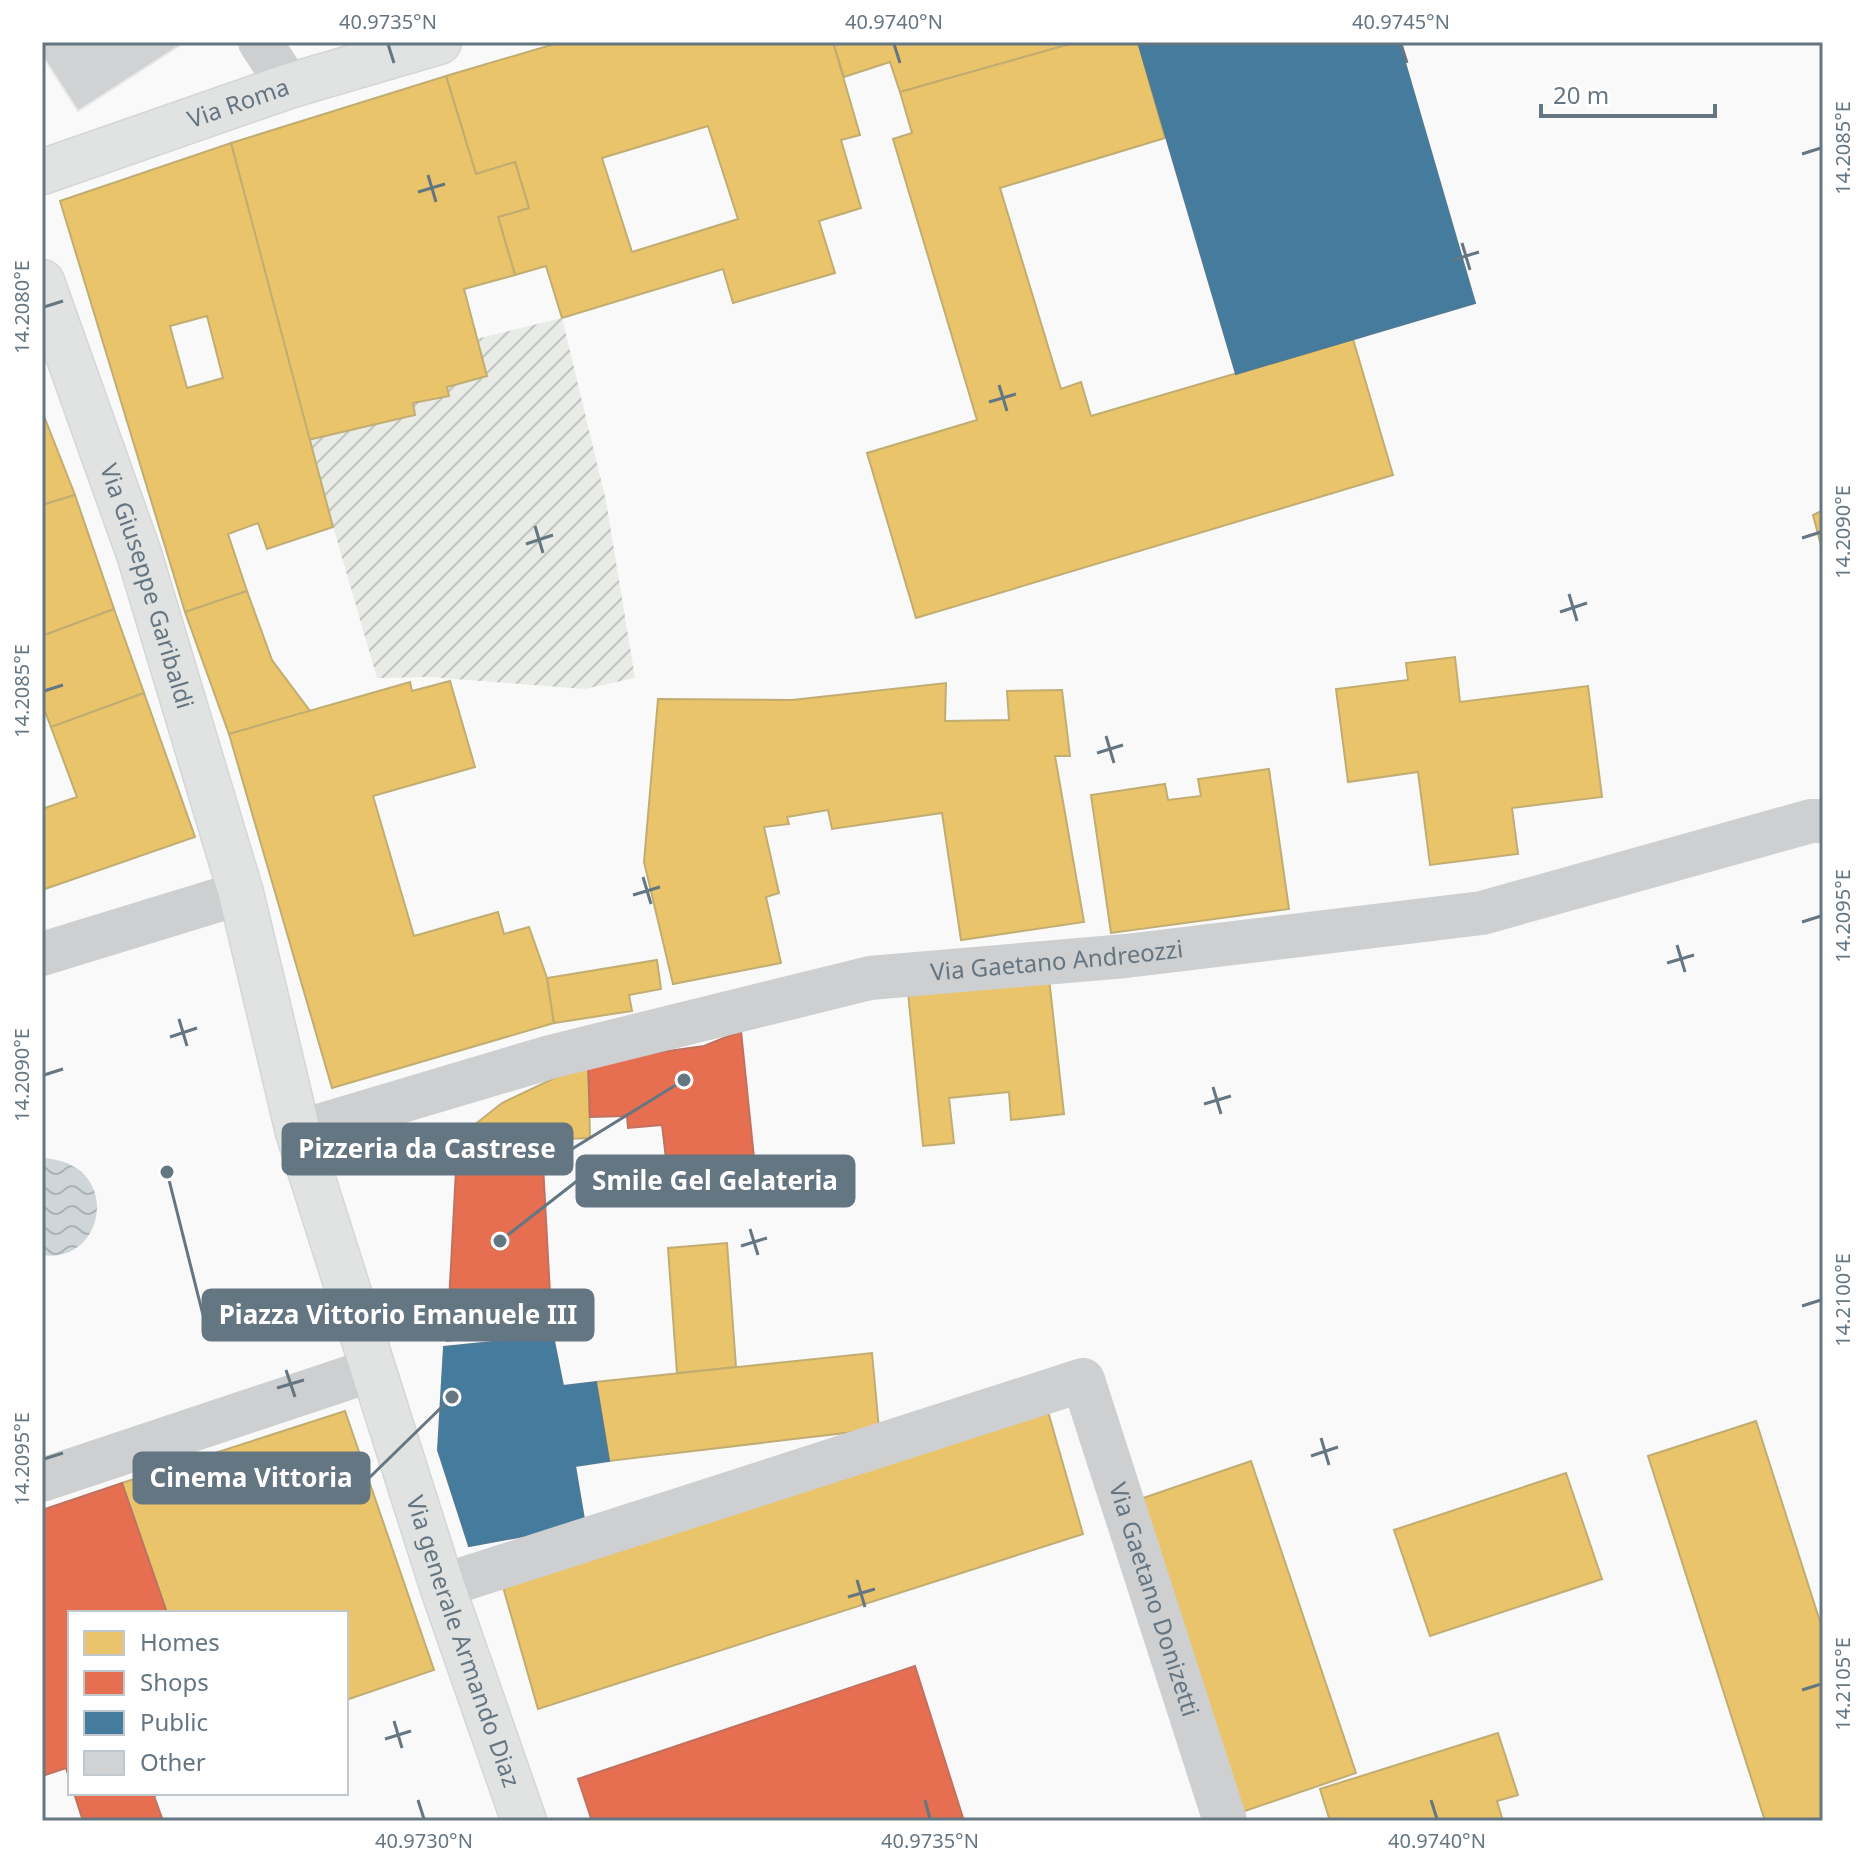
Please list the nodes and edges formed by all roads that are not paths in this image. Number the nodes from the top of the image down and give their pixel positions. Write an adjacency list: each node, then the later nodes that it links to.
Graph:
1 (260, 42): 3 (street)
2 (439, 42): 3 (main road, Via Roma)
3 (289, 86): 4 (main road, Via Roma)
4 (42, 172)
5 (42, 282): 7 (main road, Via Giuseppe Garibaldi)
6 (1823, 821): 9 (street, Via Gaetano Andreozzi)
7 (241, 893): 8 (street); 9 (main road, Via Giuseppe Garibaldi)
8 (42, 954)
9 (298, 1132): 10 (main road, Via generale Armando Diaz)
10 (372, 1370): 11 (street); 12 (main road, Via generale Armando Diaz)
11 (42, 1480)
12 (442, 1586): 13 (main road, Via generale Armando Diaz); 14 (street, Via Gaetano Donizetti)
13 (524, 1821)
14 (1225, 1821)

